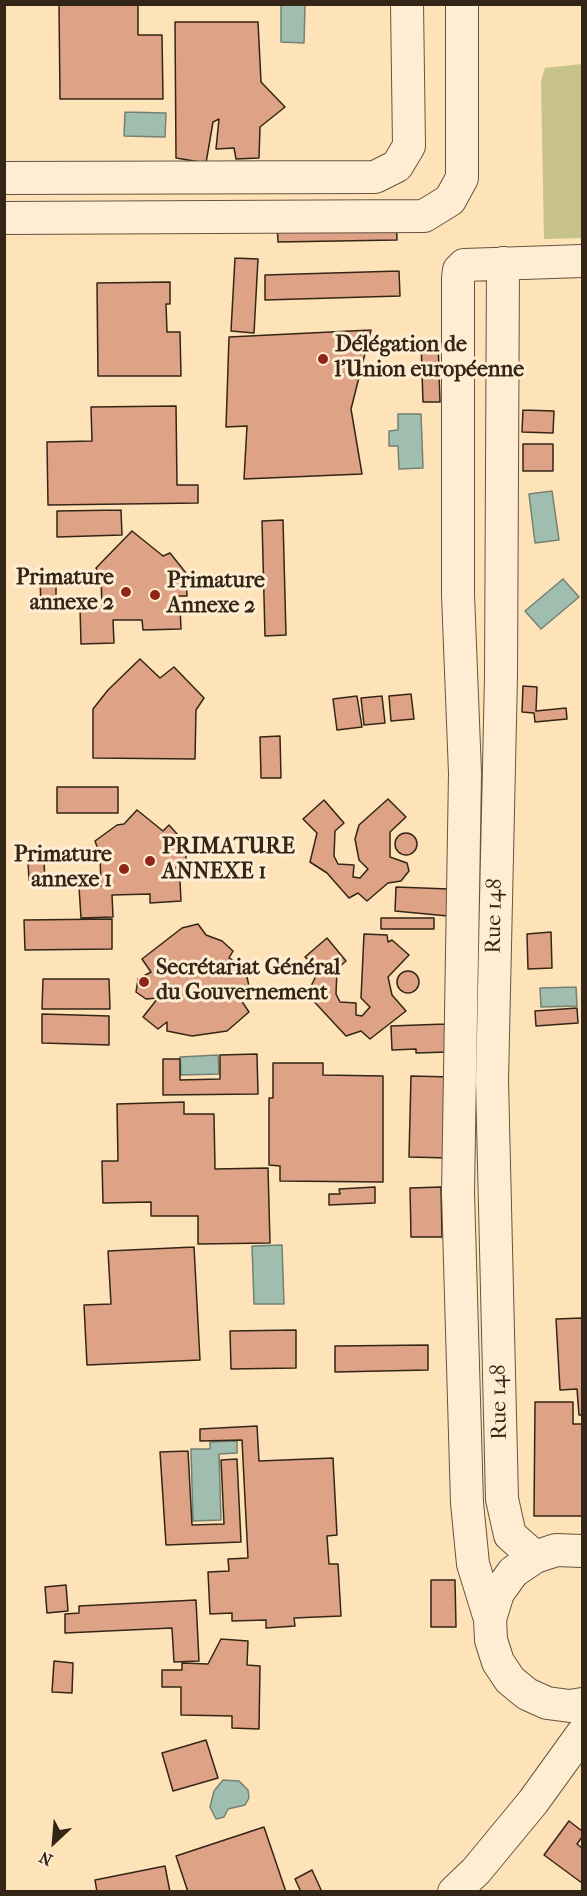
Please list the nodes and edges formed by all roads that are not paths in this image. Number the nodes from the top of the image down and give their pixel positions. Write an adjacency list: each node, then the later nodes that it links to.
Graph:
1 (407, 4): 3 (street)
2 (462, 4): 5 (street)
3 (265, 177): 4 (street); 5 (street)
4 (4, 178)
5 (266, 217): 6 (street)
6 (4, 218)
7 (582, 261): 8 (street)
8 (503, 263): 9 (street); 10 (street, Rue 148)
9 (462, 938): 10 (street); 13 (street)
10 (495, 938): 12 (street, Rue 148)
11 (582, 1551): 12 (street)
12 (535, 1557): 13 (street)
13 (490, 1619): 14 (street)
14 (582, 1704)
15 (582, 1734): 16 (street)
16 (454, 1892)

